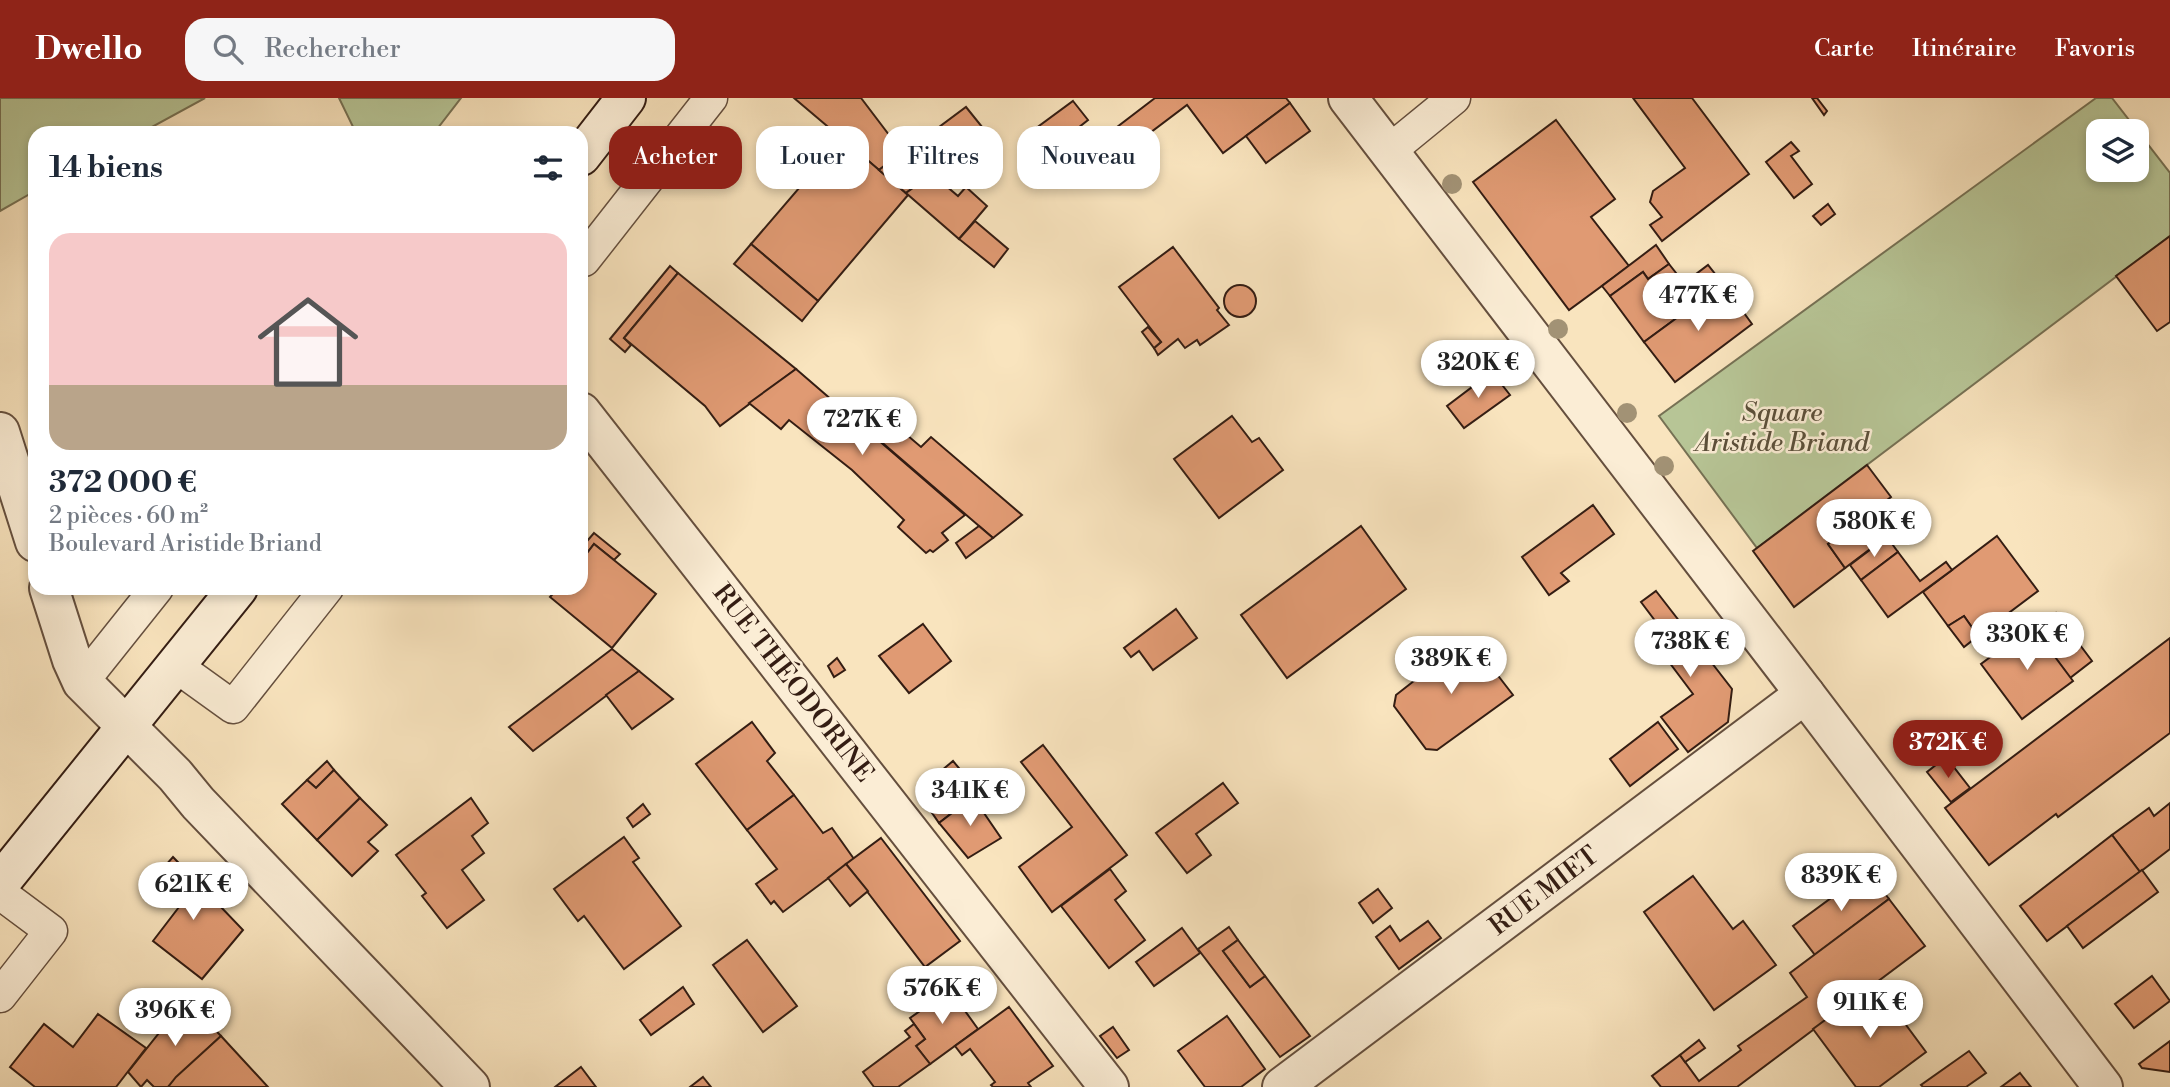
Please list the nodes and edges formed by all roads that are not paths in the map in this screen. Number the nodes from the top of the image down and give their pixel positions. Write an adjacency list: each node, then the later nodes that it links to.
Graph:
1 (626, 98): 5 (street)
2 (711, 98): 7 (lane)
3 (1348, 98): 6 (street)
4 (1454, 98): 6 (lane)
5 (588, 147)
6 (1388, 152): 17 (street)
7 (588, 255)
8 (588, 421): 23 (street, RUE THÉODORINE)
9 (0, 432): 10 (street)
10 (28, 520)
11 (52, 595): 16 (street)
12 (151, 595): 16 (lane)
13 (232, 595): 15 (street)
14 (321, 595): 15 (lane)
15 (176, 666): 18 (street)
16 (82, 682): 18 (street)
17 (1805, 694): 24 (street, RUE MIET); 25 (street)
18 (127, 726): 19 (street); 22 (street)
19 (0, 883)
20 (0, 893): 21 (lane)
21 (0, 996)
22 (470, 1087)
23 (1109, 1087)
24 (1282, 1087)
25 (2103, 1087)

